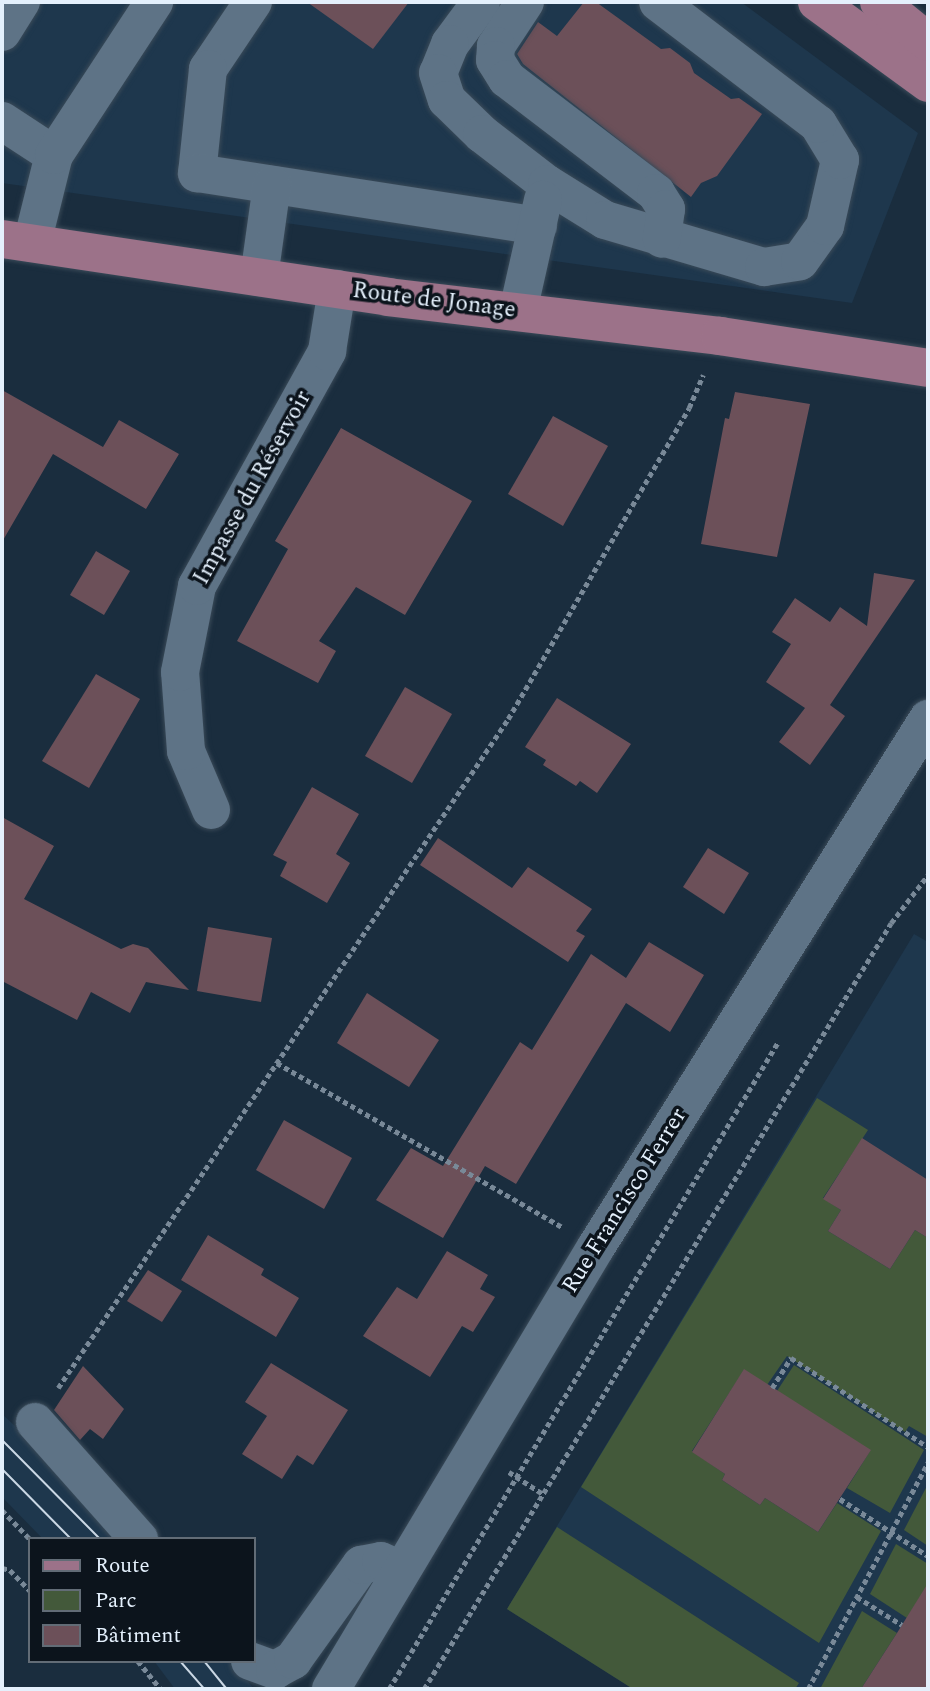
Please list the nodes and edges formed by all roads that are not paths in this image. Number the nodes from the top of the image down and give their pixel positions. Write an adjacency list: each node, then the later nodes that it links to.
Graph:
1 (22, 2): 9 (street)
2 (154, 2): 13 (street)
3 (253, 2): 15 (street)
4 (481, 2): 14 (street)
5 (657, 2): 17 (street)
6 (817, 2): 11 (main road)
7 (879, 2): 10 (main road)
8 (531, 6): 17 (street)
9 (2, 32)
10 (928, 42)
11 (928, 83)
12 (2, 121): 13 (street)
13 (54, 155): 18 (street)
14 (547, 184): 16 (street); 17 (street)
15 (272, 185): 16 (street); 19 (street)
16 (538, 226): 21 (street)
17 (662, 239)
18 (17, 241): 19 (main road, Route de Jonage)
19 (259, 277): 20 (main road, Route de Jonage)
20 (337, 289): 21 (main road, Route de Jonage); 26 (street, Impasse du Réservoir)
21 (518, 311): 23 (main road, Route de Jonage)
22 (928, 349): 23 (main road, Route de Jonage)
23 (866, 356): 24 (main road, Route de Jonage)
24 (928, 368)
25 (928, 719): 29 (street, Rue Francisco Ferrer)
26 (211, 810)
27 (35, 1422): 28 (street)
28 (137, 1537)
29 (399, 1569): 30 (street); 31 (street, Rue Francisco Ferrer)
30 (256, 1663)
31 (331, 1689)

